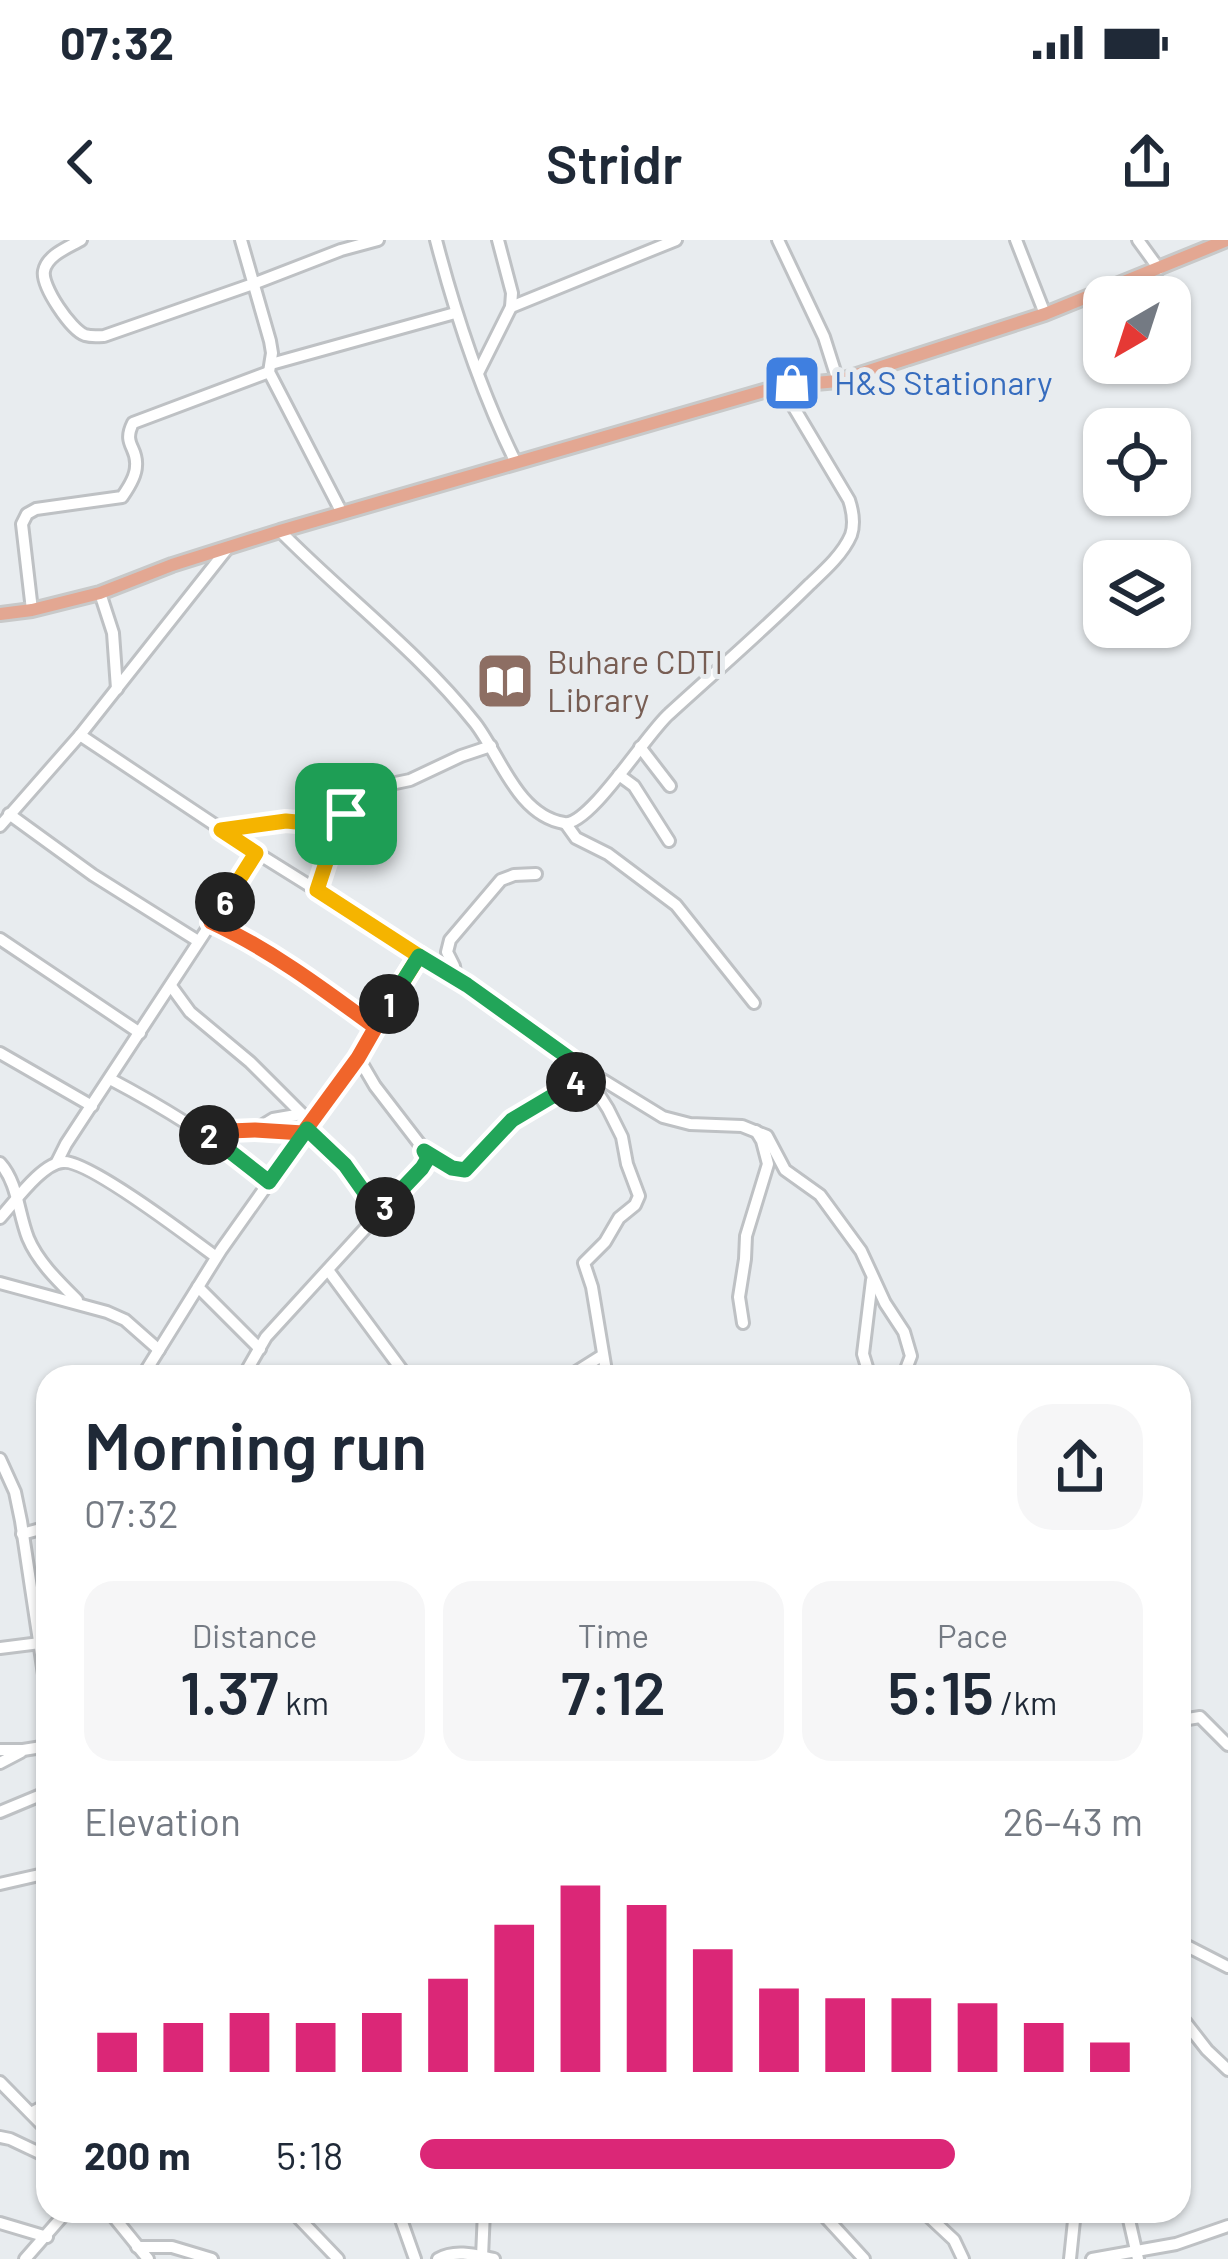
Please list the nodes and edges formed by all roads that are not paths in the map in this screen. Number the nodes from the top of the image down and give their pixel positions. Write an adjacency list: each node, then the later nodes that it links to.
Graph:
1 (81, 240): 12 (street)
2 (241, 240): 12 (street)
3 (378, 240): 12 (street)
4 (436, 240): 14 (street)
5 (498, 240): 13 (street)
6 (676, 240): 13 (street)
7 (778, 240): 18 (street)
8 (1016, 240): 15 (street)
9 (1138, 240): 11 (street)
10 (1227, 240): 11 (main road)
11 (1159, 269): 15 (main road)
12 (253, 284): 16 (street)
13 (511, 307): 17 (street)
14 (455, 313): 16 (street); 17 (street)
15 (1045, 314): 18 (main road)
16 (270, 368): 21 (street); 25 (street)
17 (478, 373): 20 (street)
18 (838, 381): 19 (main road)
19 (781, 386): 20 (main road); 30 (street)
20 (516, 464): 21 (main road)
21 (342, 513): 22 (main road)
22 (280, 531): 23 (main road); 29 (street)
23 (227, 549): 24 (main road); 27 (street)
24 (100, 593): 25 (main road); 27 (street)
25 (32, 610): 26 (main road)
26 (0, 614)
27 (117, 688): 28 (street)
28 (80, 735): 33 (street); 37 (street)
29 (491, 746): 34 (street); 35 (street)
30 (640, 747): 31 (street); 32 (street)
31 (619, 775): 35 (street); 38 (street)
32 (670, 786)
33 (10, 814): 36 (street); 44 (street)
34 (346, 814): 37 (street); 41 (street)
35 (566, 824): 48 (street)
36 (0, 826)
37 (221, 830): 39 (street)
38 (669, 841)
39 (256, 853): 41 (street); 42 (street)
40 (536, 874): 46 (street)
41 (317, 890): 45 (street)
42 (211, 922): 44 (street); 49 (street)
43 (0, 939): 50 (street)
44 (199, 941): 47 (street)
45 (419, 956): 46 (street); 49 (street)
46 (456, 978): 53 (street)
47 (171, 986): 50 (street); 56 (street)
48 (754, 1004)
49 (375, 1027): 52 (street)
50 (140, 1033): 54 (street)
51 (0, 1053): 55 (street)
52 (358, 1058): 56 (street); 60 (street)
53 (583, 1071): 57 (street); 60 (street); 76 (street)
54 (110, 1079): 55 (street); 59 (street)
55 (92, 1106): 61 (street)
56 (306, 1125): 58 (street); 58 (street); 63 (street); 65 (street)
57 (754, 1129): 69 (street); 73 (street)
58 (255, 1130): 59 (street)
59 (204, 1132): 63 (street)
60 (424, 1151): 65 (street)
61 (57, 1162): 64 (street); 67 (street)
62 (0, 1163): 64 (street)
63 (269, 1182): 67 (street)
64 (16, 1200): 66 (street); 72 (street)
65 (379, 1213): 68 (street)
66 (0, 1218)
67 (216, 1257): 71 (street)
68 (328, 1270): 74 (street); 79 (street)
69 (873, 1276): 82 (street); 83 (street)
70 (0, 1282): 72 (street)
71 (198, 1287): 74 (street); 75 (street)
72 (80, 1303): 75 (street)
73 (743, 1323)
74 (260, 1348): 78 (street)
75 (159, 1350): 77 (street)
76 (603, 1355): 80 (street); 81 (street)
77 (151, 1365)
78 (250, 1365)
79 (398, 1365)
80 (587, 1365)
81 (605, 1365)
82 (865, 1365)
83 (908, 1365)
84 (0, 1459): 86 (street)
85 (36, 1530): 86 (street)
86 (22, 1534): 87 (street)
87 (36, 1619)
88 (36, 1644): 89 (street)
89 (0, 1648)
90 (1191, 1718): 91 (street)
91 (1228, 1745)
92 (36, 1748): 94 (street)
93 (0, 1750): 94 (street)
94 (23, 1750): 95 (street)
95 (0, 1763)
96 (36, 1797): 97 (street)
97 (0, 1812)
98 (36, 1876): 99 (street)
99 (0, 1884)
100 (1191, 1948): 101 (street)
101 (1228, 1967)
102 (1191, 2029): 103 (street)
103 (1228, 2070)
104 (0, 2082): 106 (street)
105 (36, 2111): 106 (street)
106 (32, 2113): 107 (street)
107 (36, 2118)
108 (0, 2138): 109 (street)
109 (36, 2151)
110 (0, 2223): 121 (street)
111 (57, 2223): 121 (street)
112 (119, 2223): 122 (street)
113 (304, 2223): 130 (street)
114 (402, 2223): 131 (street)
115 (485, 2223): 125 (street)
116 (831, 2223): 133 (street)
117 (936, 2223): 134 (street)
118 (1074, 2223): 135 (street)
119 (1130, 2223): 124 (street)
120 (1228, 2226): 124 (street)
121 (47, 2236): 126 (street)
122 (137, 2246): 123 (street); 127 (street)
123 (182, 2249): 128 (street); 129 (street)
124 (1137, 2255): 136 (street)
125 (488, 2258): 132 (street)
126 (25, 2259)
127 (148, 2259)
128 (194, 2259)
129 (212, 2259)
130 (338, 2259)
131 (415, 2259)
132 (438, 2259)
133 (864, 2259)
134 (962, 2259)
135 (1070, 2259)
136 (1092, 2259)

